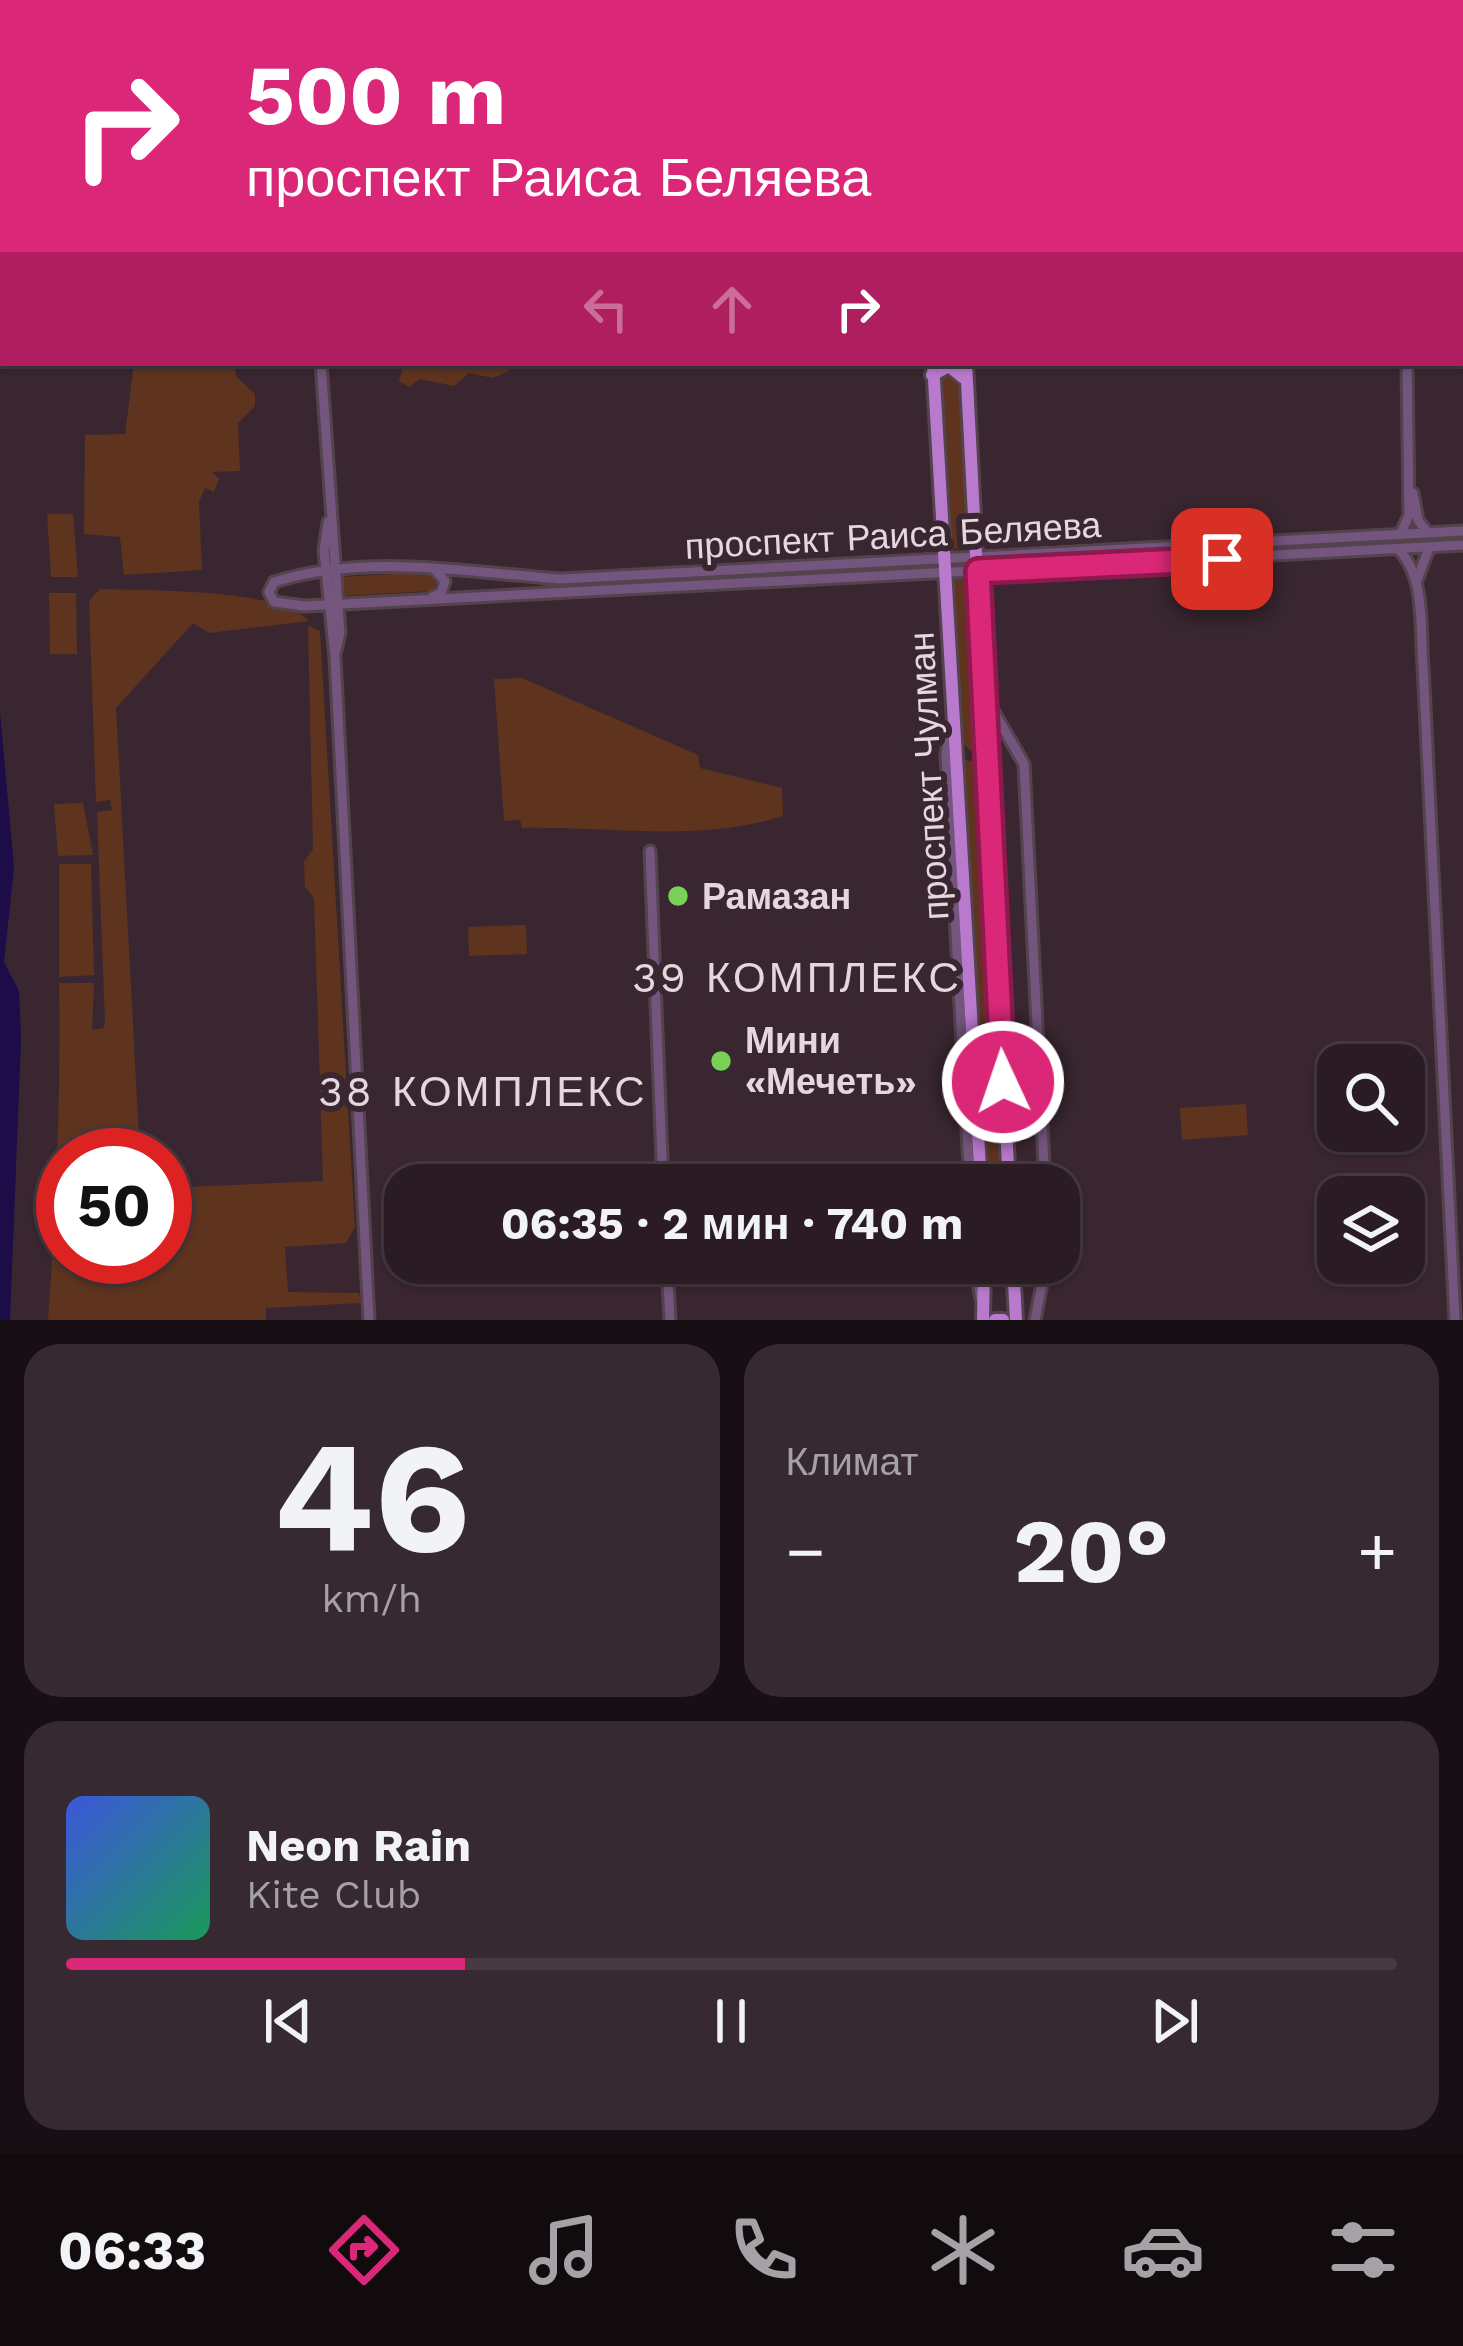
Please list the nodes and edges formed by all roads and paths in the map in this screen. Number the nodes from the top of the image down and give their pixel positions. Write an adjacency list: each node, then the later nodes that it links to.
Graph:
1 (322, 366): 21 (street)
2 (966, 366): 5 (main road, проспект Чулман)
3 (1407, 366): 6 (street)
4 (931, 367): 5 (main road); 16 (main road, проспект Чулман)
5 (966, 382): 14 (main road, проспект Чулман)
6 (1410, 482): 8 (street); 9 (street)
7 (1463, 531): 8 (street, проспект Раиса Беляева)
8 (1429, 533): 9 (street, проспект Раиса Беляева)
9 (1400, 535): 10 (street, проспект Раиса Беляева)
10 (1319, 539): 14 (street, проспект Раиса Беляева); 15 (street)
11 (1463, 545): 12 (street, проспект Раиса Беляева)
12 (1429, 548): 13 (street, проспект Раиса Беляева); 24 (street)
13 (1397, 549): 15 (street, проспект Раиса Беляева); 24 (street)
14 (977, 554): 16 (street, проспект Раиса Беляева); 19 (main road, проспект Чулман)
15 (1318, 554): 19 (street, проспект Раиса Беляева)
16 (944, 555): 17 (street, проспект Раиса Беляева); 20 (main road, проспект Чулман)
17 (875, 559): 22 (street, проспект Раиса Беляева); 23 (street)
18 (427, 567): 21 (street, проспект Раиса Беляева); 22 (street, проспект Раиса Беляева); 26 (street)
19 (978, 571): 20 (street, проспект Раиса Беляева); 28 (main road, проспект Чулман)
20 (946, 572): 23 (street, проспект Раиса Беляева); 29 (main road, проспект Чулман)
21 (331, 573): 27 (street); 27 (street, проспект Раиса Беляева)
22 (533, 577): 25 (street)
23 (874, 577): 25 (street, проспект Раиса Беляева)
24 (1416, 586): 48 (street)
25 (530, 594): 26 (street, проспект Раиса Беляева)
26 (428, 599): 27 (street, проспект Раиса Беляева)
27 (333, 604): 44 (street)
28 (985, 695): 31 (main road, проспект Чулман); 37 (street)
29 (954, 705): 30 (main road, проспект Чулман); 34 (street)
30 (957, 737): 31 (main road); 35 (main road, проспект Чулман)
31 (985, 744): 36 (main road, проспект Чулман)
32 (650, 851): 33 (street)
33 (662, 1164)
34 (969, 1164)
35 (979, 1164)
36 (1008, 1164)
37 (1044, 1164)
38 (669, 1284): 45 (street)
39 (978, 1284): 43 (street)
40 (984, 1284): 43 (main road)
41 (1014, 1284): 46 (main road)
42 (1042, 1284): 47 (street)
43 (983, 1314)
44 (369, 1320)
45 (670, 1320)
46 (1016, 1320)
47 (1035, 1320)
48 (1455, 1320)

